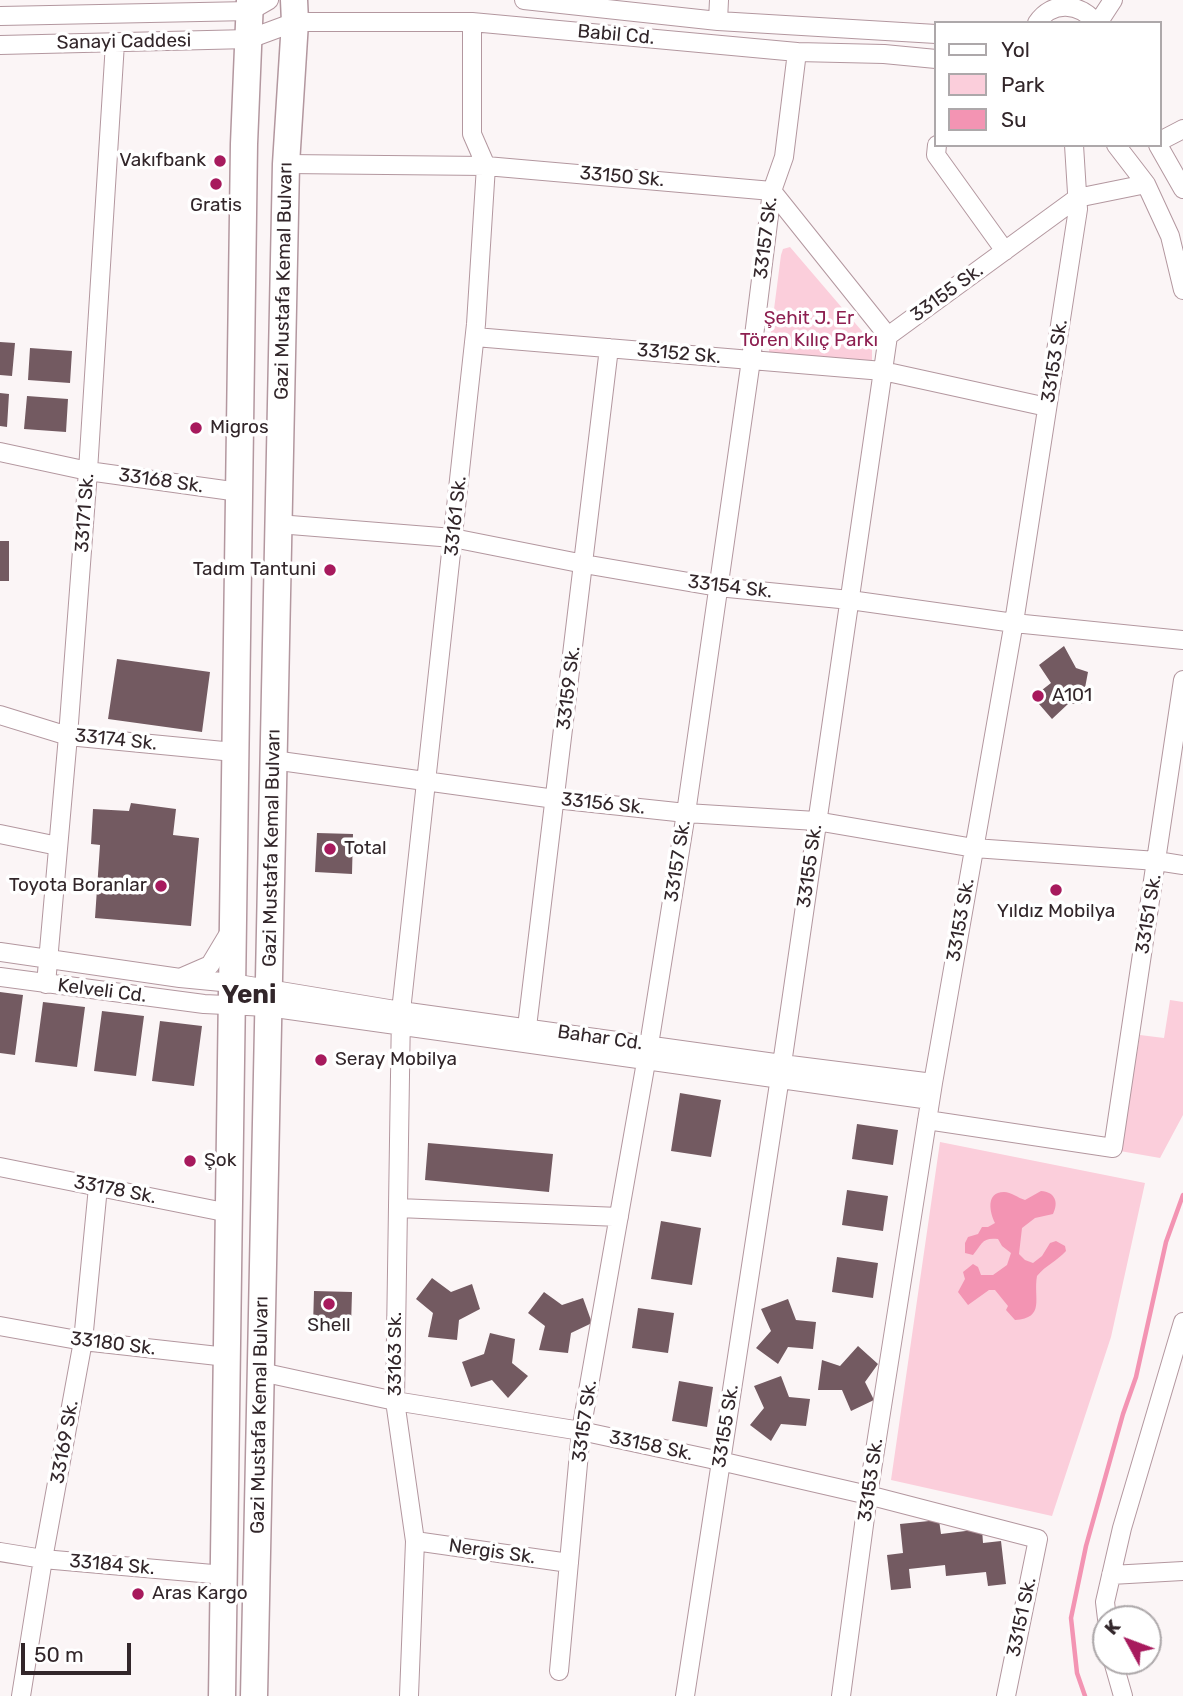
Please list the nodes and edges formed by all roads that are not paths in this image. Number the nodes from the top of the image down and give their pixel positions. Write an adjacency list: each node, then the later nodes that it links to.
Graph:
1 (524, 0): 9 (street, Babil Cd.)
2 (719, 0): 9 (street)
3 (1113, 0): 11 (street)
4 (257, 4): 5 (street, Sanayi Caddesi); 14 (highway, Gazi Mustafa Kemal Bulvarı)
5 (108, 7): 8 (street, Sanayi Caddesi)
6 (294, 11): 12 (street, Babil Cd.); 14 (street); 25 (highway, Gazi Mustafa Kemal Bulvarı)
7 (1043, 14): 10 (street)
8 (0, 16)
9 (718, 21): 13 (street, Babil Cd.)
10 (1095, 21)
11 (1098, 21)
12 (472, 22): 17 (street, Babil Cd.); 26 (street, 33161 Sk.)
13 (934, 34)
14 (249, 40): 15 (street, Sanayi Caddesi); 41 (highway, Gazi Mustafa Kemal Bulvarı)
15 (115, 43): 16 (street, Sanayi Caddesi); 40 (street, 33171 Sk.)
16 (0, 46)
17 (797, 52): 18 (street, Babil Cd.); 29 (street, 33157 Sk.)
18 (934, 59)
19 (1183, 129): 20 (street)
20 (1162, 141)
21 (937, 147): 31 (street)
22 (1074, 147): 30 (street, 33153 Sk.)
23 (1118, 147): 27 (street)
24 (1161, 147): 28 (street)
25 (286, 164): 26 (street, 33150 Sk.); 42 (highway, Gazi Mustafa Kemal Bulvarı)
26 (486, 166): 29 (street, 33150 Sk.); 34 (street, 33161 Sk.)
27 (1146, 184): 30 (street, 33155 Sk.); 32 (street)
28 (1183, 189)
29 (772, 191): 33 (street); 36 (street, 33157 Sk.)
30 (1077, 198): 31 (street, 33155 Sk.); 38 (street, 33153 Sk.)
31 (1005, 250): 33 (street, 33155 Sk.)
32 (1183, 290)
33 (888, 336): 37 (street, 33155 Sk.)
34 (475, 337): 35 (street, 33152 Sk.); 43 (street, 33161 Sk.)
35 (609, 348): 36 (street, 33152 Sk.); 44 (street, 33159 Sk.)
36 (751, 360): 37 (street, 33152 Sk.); 45 (street, 33157 Sk.)
37 (883, 371): 38 (street, 33152 Sk.); 46 (street, 33155 Sk.)
38 (1047, 407): 47 (street, 33153 Sk.)
39 (0, 452): 40 (street, 33168 Sk.)
40 (88, 471): 41 (street, 33168 Sk.); 51 (street, 33171 Sk.)
41 (239, 492): 52 (highway, Gazi Mustafa Kemal Bulvarı)
42 (278, 524): 43 (street, 33154 Sk.); 53 (highway, Gazi Mustafa Kemal Bulvarı)
43 (453, 538): 44 (street, 33154 Sk.); 54 (street, 33161 Sk.)
44 (584, 564): 45 (street, 33154 Sk.); 55 (street, 33159 Sk.)
45 (718, 587): 46 (street, 33154 Sk.); 56 (street, 33157 Sk.)
46 (850, 600): 47 (street, 33154 Sk.); 57 (street, 33155 Sk.)
47 (1014, 623): 48 (street, 33154 Sk.); 60 (street, 33153 Sk.)
48 (1183, 640)
49 (1183, 680): 61 (street, 33151 Sk.)
50 (0, 715): 51 (street, 33174 Sk.)
51 (68, 736): 52 (street, 33174 Sk.); 59 (street, 33171 Sk.)
52 (234, 752): 63 (highway, Gazi Mustafa Kemal Bulvarı)
53 (273, 760): 54 (street, 33156 Sk.); 71 (highway, Gazi Mustafa Kemal Bulvarı)
54 (424, 780): 55 (street, 33156 Sk.); 73 (street, 33161 Sk.)
55 (555, 799): 56 (street, 33156 Sk.); 74 (street, 33159 Sk.)
56 (686, 813): 57 (street, 33156 Sk.); 75 (street, 33157 Sk.)
57 (816, 821): 60 (street, 33156 Sk.); 76 (street, 33155 Sk.)
58 (0, 834): 59 (street)
59 (58, 846): 65 (street, 33171 Sk.)
60 (974, 848): 61 (street, 33156 Sk.); 77 (street, 33153 Sk.)
61 (1157, 861): 62 (street, 33156 Sk.); 78 (street, 33151 Sk.)
62 (1183, 866)
63 (233, 927): 67 (street); 70 (highway, Gazi Mustafa Kemal Bulvarı)
64 (0, 952): 65 (street, Kelveli Cd.)
65 (48, 958): 67 (street, Kelveli Cd.); 69 (street, 33171 Sk.)
66 (0, 977): 69 (street, Kelveli Cd.)
67 (180, 978): 68 (street, Kelveli Cd.)
68 (203, 980): 70 (street, Kelveli Cd.); 72 (street)
69 (46, 984): 72 (street, Kelveli Cd.)
70 (232, 994): 71 (street, Kelveli Cd.); 72 (street, Kelveli Cd.); 82 (highway, Gazi Mustafa Kemal Bulvarı)
71 (268, 998): 73 (street, Bahar Cd.); 88 (highway, Gazi Mustafa Kemal Bulvarı)
72 (204, 1004)
73 (400, 1018): 74 (street, Bahar Cd.); 75 (street, Bahar Cd.); 81 (street, 33163 Sk.)
74 (527, 1027): 75 (street, Bahar Cd.)
75 (648, 1053): 76 (street, Bahar Cd.); 83 (street, 33157 Sk.)
76 (781, 1072): 77 (street, Bahar Cd.); 91 (street, 33155 Sk.)
77 (931, 1092): 78 (street, 33153 Sk.)
78 (927, 1120): 92 (street, 33153 Sk.)
79 (0, 1167): 80 (street, 33178 Sk.)
80 (98, 1187): 82 (street, 33178 Sk.); 86 (street, 33169 Sk.)
81 (398, 1208): 83 (street); 89 (street, 33163 Sk.)
82 (229, 1213): 87 (highway, Gazi Mustafa Kemal Bulvarı)
83 (619, 1217): 90 (street, 33157 Sk.)
84 (1183, 1322): 100 (street)
85 (0, 1326): 86 (street, 33180 Sk.)
86 (83, 1341): 87 (street, 33180 Sk.); 96 (street, 33169 Sk.)
87 (227, 1357): 99 (highway, Gazi Mustafa Kemal Bulvarı)
88 (261, 1372): 89 (street, 33158 Sk.); 106 (highway, Gazi Mustafa Kemal Bulvarı)
89 (396, 1401): 90 (street, 33158 Sk.); 94 (street, 33163 Sk.)
90 (581, 1432): 91 (street, 33158 Sk.); 97 (street, 33157 Sk.)
91 (720, 1461): 92 (street, 33158 Sk.); 108 (street, 33155 Sk.)
92 (868, 1495): 93 (street, 33158 Sk.); 109 (street, 33153 Sk.)
93 (1038, 1539): 110 (street, 33151 Sk.)
94 (415, 1541): 97 (street, Nergis Sk.); 107 (street, 33163 Sk.)
95 (0, 1552): 96 (street, 33184 Sk.)
96 (43, 1559): 99 (street, 33184 Sk.); 104 (street, 33169 Sk.)
97 (569, 1563): 102 (street, 33157 Sk.)
98 (1183, 1571): 100 (street)
99 (224, 1575): 105 (highway, Gazi Mustafa Kemal Bulvarı)
100 (1111, 1575): 101 (street)
101 (1105, 1605)
102 (559, 1671)
103 (1117, 1675): 111 (street)
104 (21, 1696)
105 (222, 1696)
106 (254, 1696)
107 (409, 1696)
108 (685, 1696)
109 (841, 1696)
110 (1006, 1696)
111 (1123, 1696)

